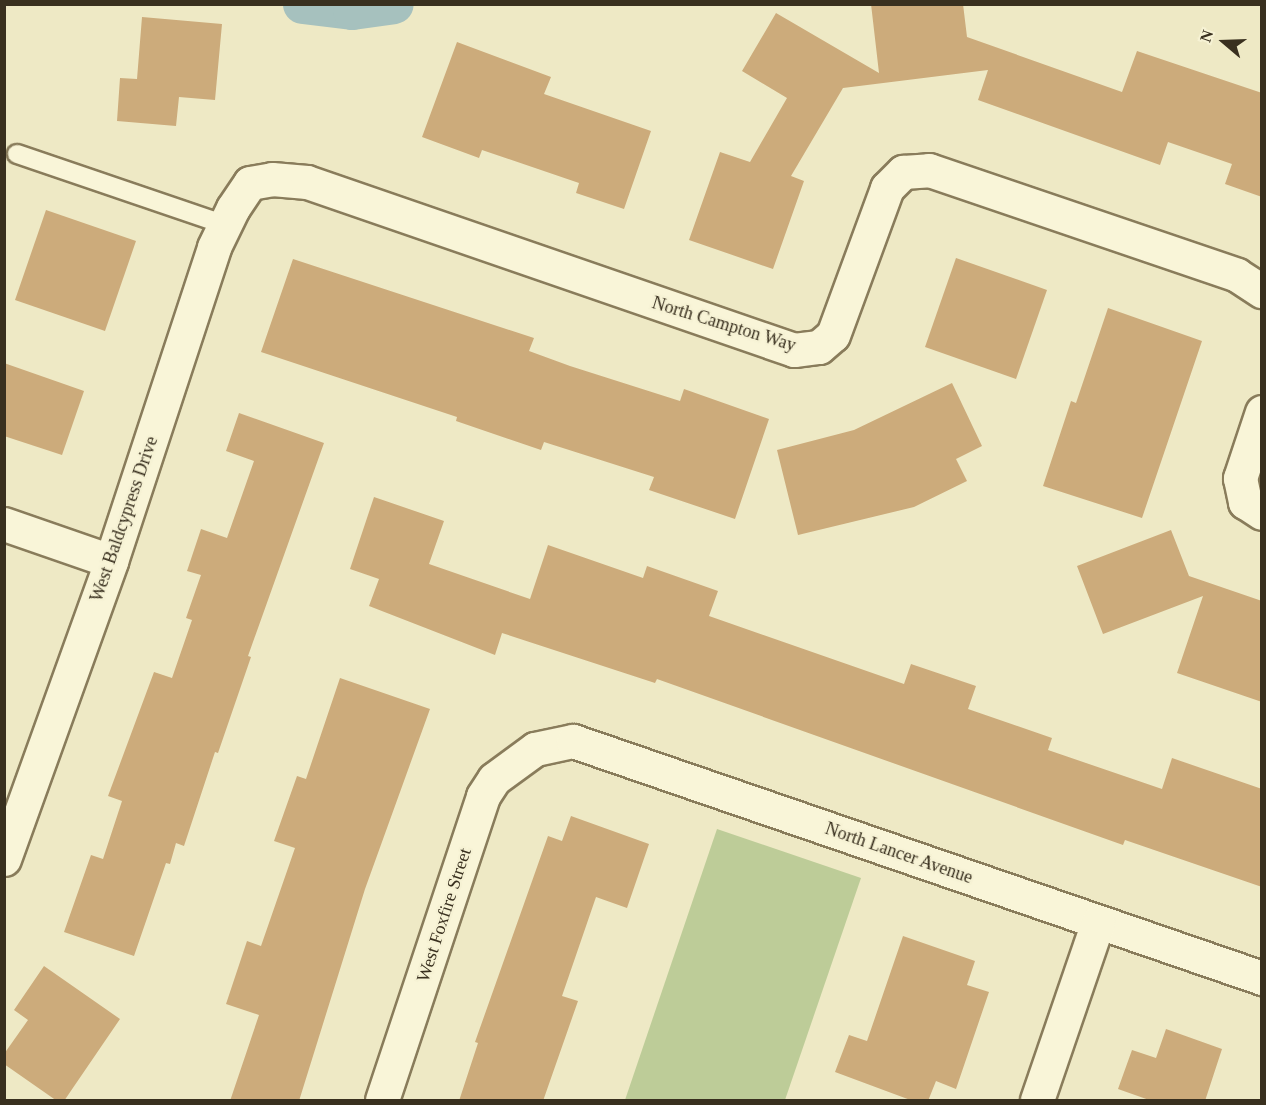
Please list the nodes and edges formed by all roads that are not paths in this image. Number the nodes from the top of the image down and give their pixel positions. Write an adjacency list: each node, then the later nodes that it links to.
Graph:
1 (17, 154): 3 (lane)
2 (250, 183): 3 (street, West Baldcypress Drive); 4 (street, North Campton Way)
3 (225, 225): 8 (street, West Baldcypress Drive)
4 (1262, 291)
5 (1262, 411): 6 (street)
6 (1262, 513)
7 (4, 524): 8 (street)
8 (111, 561): 10 (street, West Baldcypress Drive)
9 (535, 748): 11 (street, North Lancer Avenue); 13 (street, West Foxfire Street)
10 (4, 859)
11 (1098, 922): 12 (street, North Lancer Avenue); 14 (street)
12 (1262, 978)
13 (382, 1101)
14 (1037, 1101)

